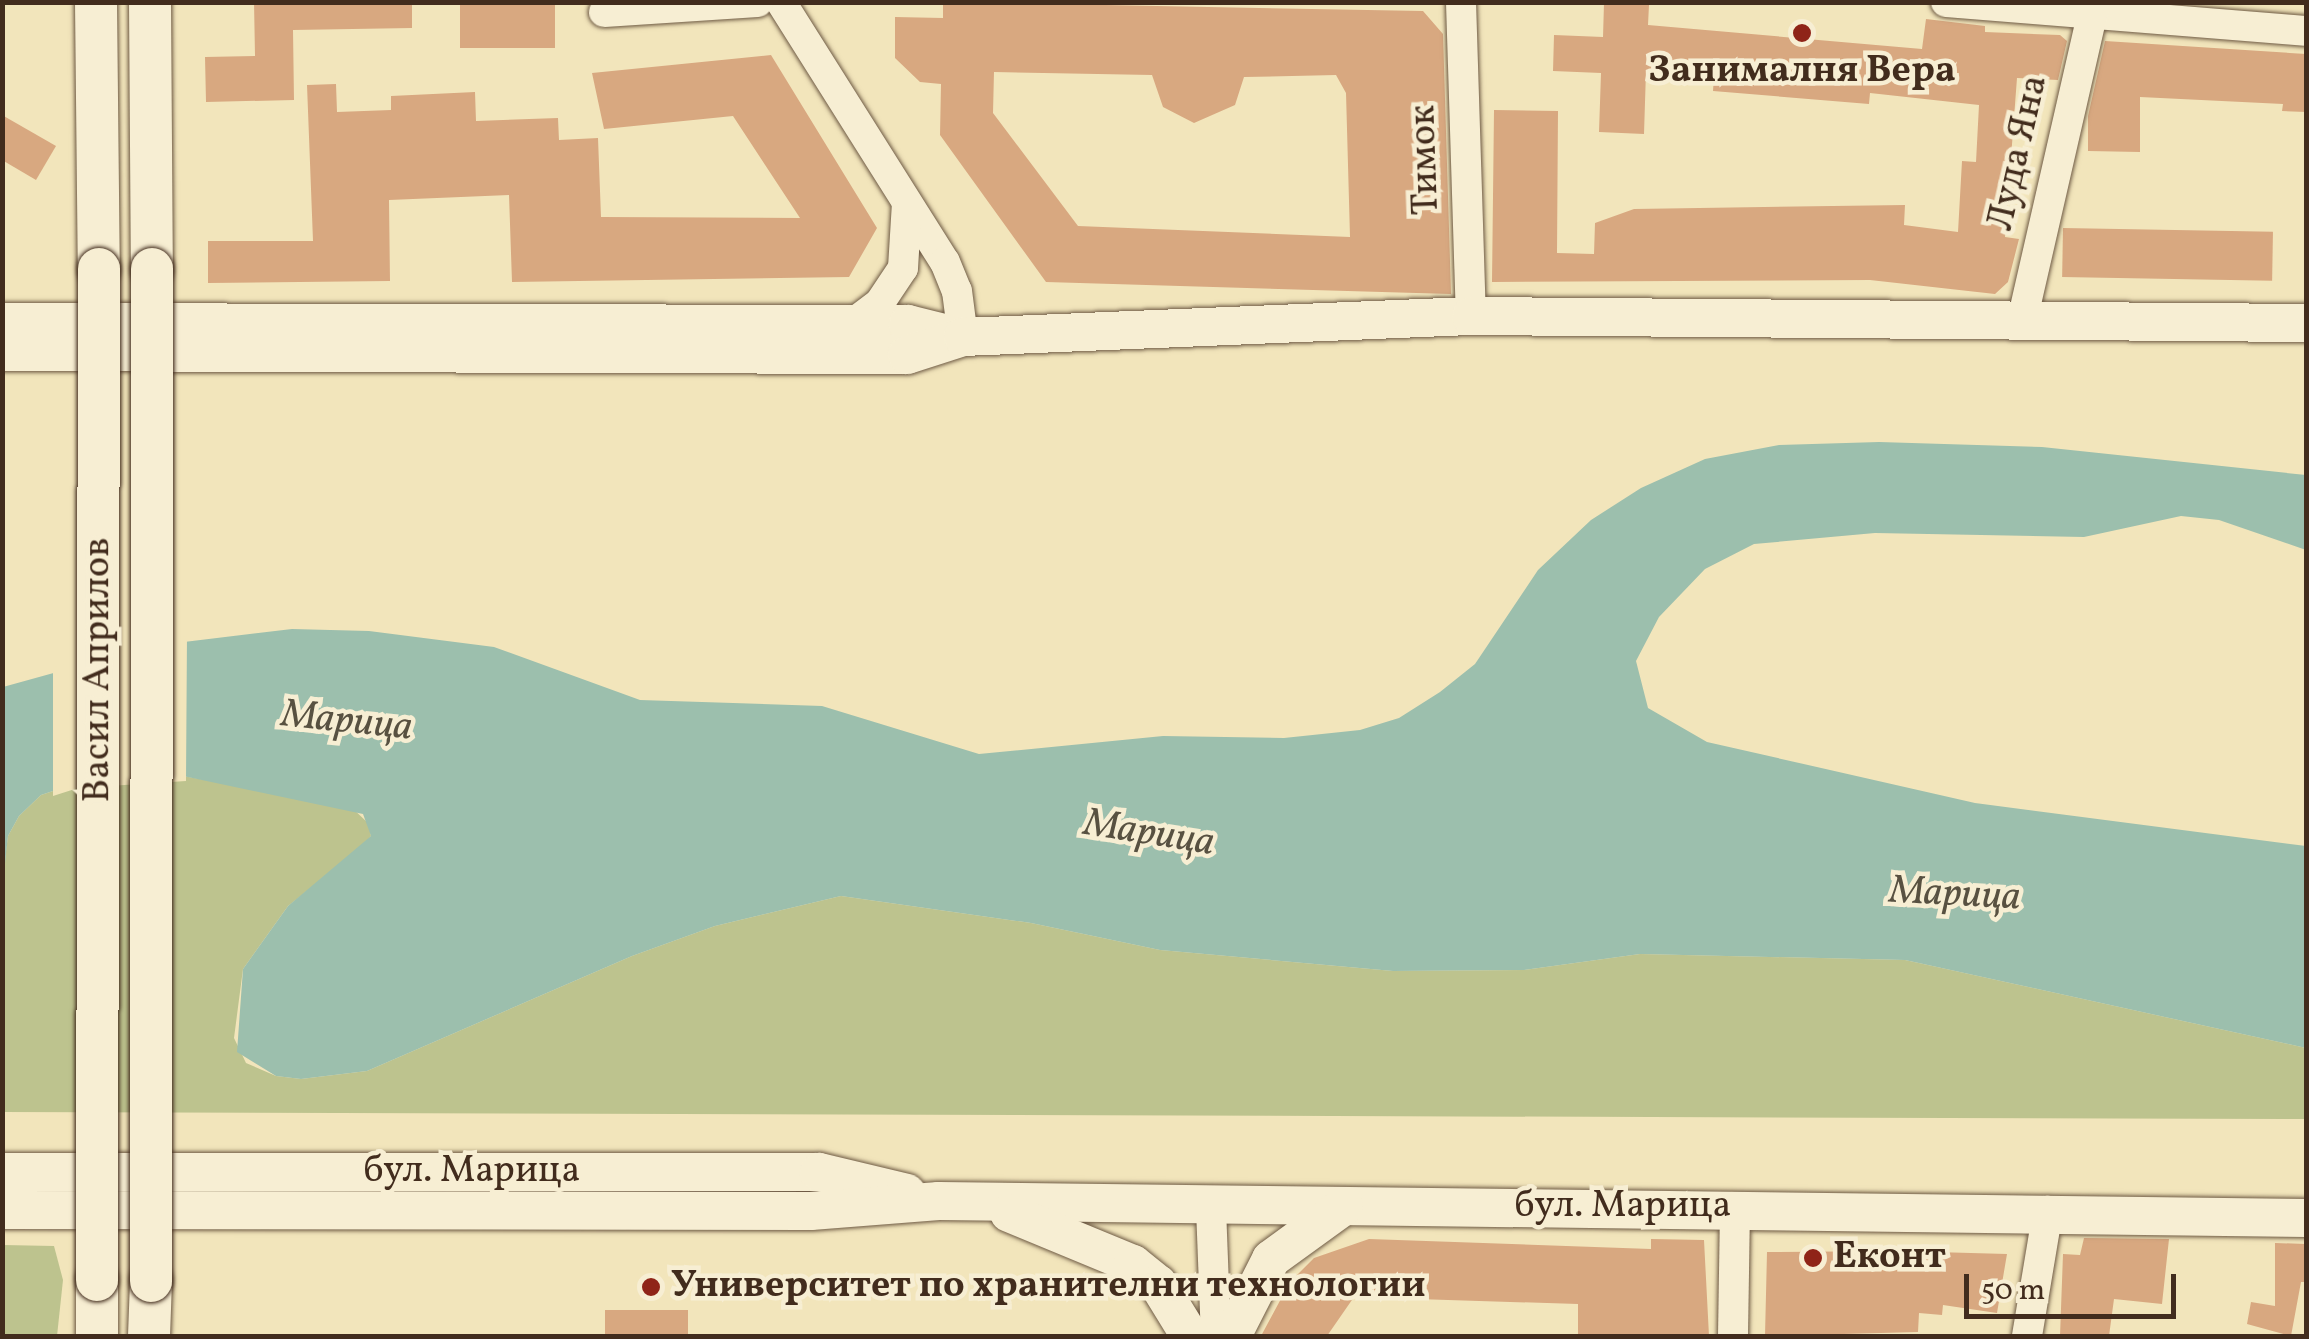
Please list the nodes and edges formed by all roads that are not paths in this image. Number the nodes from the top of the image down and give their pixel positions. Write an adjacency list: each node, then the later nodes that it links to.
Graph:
1 (150, 2): 29 (main road, Васил Априлов, bridge)
2 (758, 2): 8 (street)
3 (781, 2): 10 (street)
4 (1461, 2): 11 (street, Тимок)
5 (1946, 2): 7 (street)
6 (96, 4): 27 (main road, Васил Априлов, bridge)
7 (2093, 10): 9 (street); 12 (street, Луда Яна)
8 (604, 12)
9 (2306, 30)
10 (906, 200): 15 (street); 16 (street)
11 (1471, 316): 12 (street); 16 (street)
12 (2022, 320): 14 (street)
13 (2, 322): 15 (street)
14 (2306, 323)
15 (852, 324): 16 (street)
16 (963, 338): 17 (street)
17 (2, 352)
18 (2, 1172): 19 (street, бул. Марица)
19 (939, 1201): 20 (street, бул. Марица); 24 (street, бул. Марица)
20 (978, 1202): 23 (street, бул. Марица); 30 (street)
21 (1344, 1206): 22 (street, бул. Марица); 23 (street, бул. Марица); 32 (street)
22 (1735, 1207): 25 (street, бул. Марица); 33 (street)
23 (1211, 1208): 31 (street)
24 (2, 1210)
25 (2048, 1211): 26 (street, бул. Марица); 34 (street)
26 (2306, 1218)
27 (97, 1304): 28 (main road)
28 (81, 1336)
29 (149, 1336)
30 (1190, 1336)
31 (1216, 1336)
32 (1232, 1336)
33 (1733, 1336)
34 (2026, 1336)

